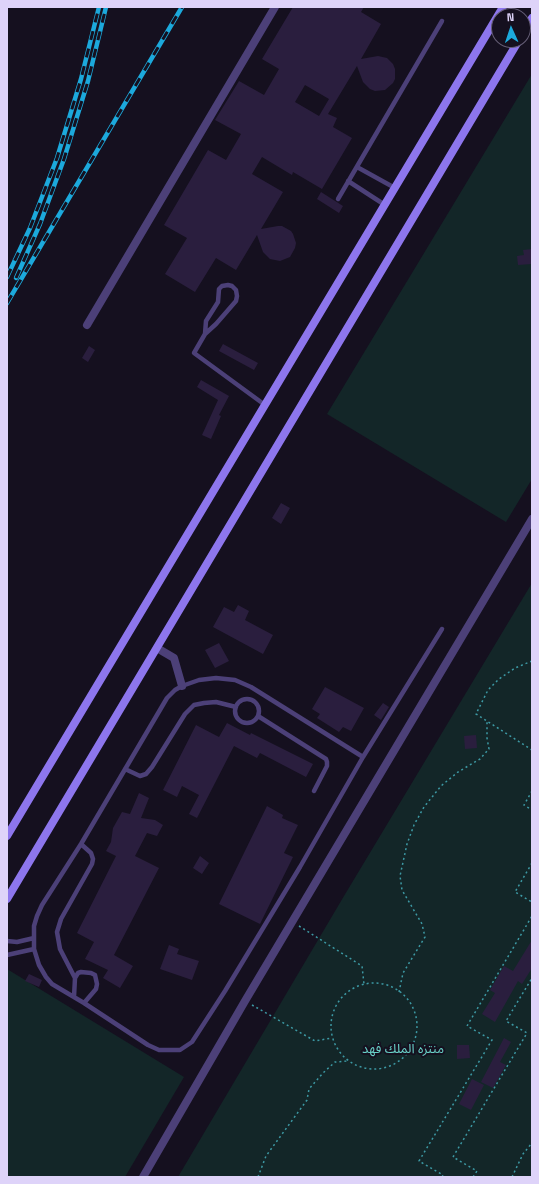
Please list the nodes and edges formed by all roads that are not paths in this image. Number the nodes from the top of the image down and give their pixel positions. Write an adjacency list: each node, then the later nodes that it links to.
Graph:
1 (276, 7): 10 (street)
2 (503, 7): 7 (street)
3 (442, 21): 5 (lane)
4 (514, 48): 15 (street)
5 (357, 167): 6 (lane); 7 (lane)
6 (348, 181): 8 (lane); 9 (lane)
7 (395, 188): 9 (street)
8 (338, 199)
9 (385, 205): 12 (street)
10 (87, 325)
11 (205, 334): 11 (lane); 12 (lane)
12 (265, 406): 22 (street)
13 (532, 520): 32 (street)
14 (442, 629): 19 (lane)
15 (157, 648): 16 (street); 24 (street)
16 (182, 686): 19 (lane); 20 (lane)
17 (236, 707): 18 (lane); 18 (lane); 20 (lane)
18 (258, 716): 21 (lane)
19 (363, 757): 31 (lane)
20 (125, 768): 23 (lane)
21 (314, 791)
22 (7, 836)
23 (81, 844): 25 (lane); 29 (lane)
24 (7, 899)
25 (34, 938): 26 (lane); 27 (lane)
26 (7, 941)
27 (34, 949): 28 (lane); 30 (lane)
28 (7, 955)
29 (75, 978): 30 (lane); 31 (lane)
30 (74, 997): 31 (lane)
31 (84, 1003)
32 (143, 1177)

